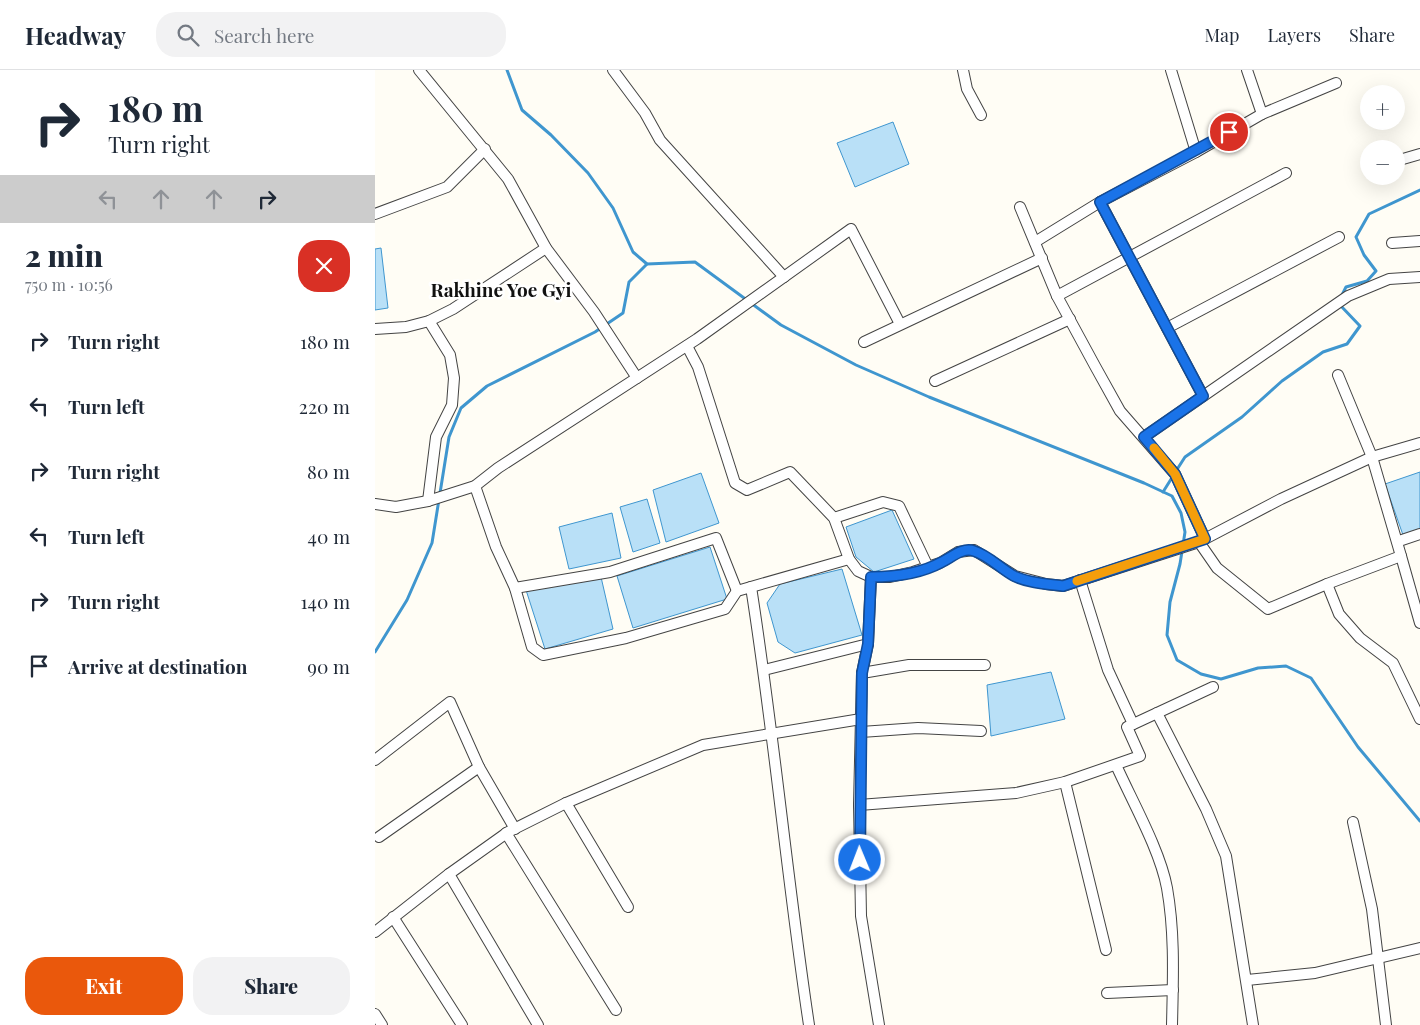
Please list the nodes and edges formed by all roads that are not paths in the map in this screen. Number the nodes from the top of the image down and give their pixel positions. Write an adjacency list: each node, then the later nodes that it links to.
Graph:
1 (419, 70): 9 (street)
2 (613, 70): 24 (street)
3 (963, 70): 8 (street)
4 (1171, 70): 10 (street)
5 (1247, 70): 7 (street)
6 (1336, 83): 7 (street)
7 (1262, 114): 10 (street)
8 (981, 115)
9 (485, 149): 16 (street); 21 (street)
10 (1196, 152): 14 (street)
11 (1420, 154): 12 (street)
12 (1405, 158)
13 (1286, 173): 23 (street)
14 (1100, 202): 19 (street); 23 (street)
15 (1020, 207): 19 (street)
16 (375, 214)
17 (1339, 237): 30 (street)
18 (1420, 241): 20 (street)
19 (1035, 242): 22 (street)
20 (1392, 243)
21 (546, 248): 28 (street); 35 (street)
22 (1042, 258): 26 (street); 29 (street)
23 (1130, 259): 26 (street); 30 (street)
24 (784, 277): 29 (street); 33 (street)
25 (1420, 277): 37 (street)
26 (1057, 296): 27 (street)
27 (1070, 319): 36 (street); 38 (street)
28 (429, 322): 31 (street); 42 (street)
29 (900, 324): 32 (street)
30 (1167, 328): 37 (street)
31 (375, 329)
32 (864, 342)
33 (687, 346): 35 (street); 44 (street)
34 (1338, 375): 40 (street)
35 (637, 378): 41 (street)
36 (935, 381)
37 (1203, 396): 38 (street)
38 (1144, 437): 46 (street)
39 (1420, 443): 40 (street)
40 (1372, 457): 46 (street); 47 (street)
41 (475, 486): 42 (street); 55 (street)
42 (429, 501): 43 (street)
43 (375, 504)
44 (834, 518): 49 (street); 50 (street)
45 (1420, 534): 47 (street)
46 (1202, 540): 52 (street); 53 (street)
47 (1399, 541): 48 (street)
48 (1401, 556): 53 (street); 57 (street)
49 (849, 558): 51 (street); 54 (street)
50 (928, 567): 51 (street); 52 (street)
51 (871, 577): 59 (street)
52 (1080, 580): 67 (street)
53 (1327, 584): 66 (street)
54 (751, 587): 56 (street); 61 (street)
55 (515, 588): 56 (street); 56 (street)
56 (737, 591)
57 (1419, 608): 58 (street)
58 (1420, 623)
59 (868, 644): 61 (street); 62 (street)
60 (985, 664): 62 (street)
61 (764, 670): 70 (street)
62 (862, 673): 65 (street)
63 (1213, 687): 64 (street)
64 (1157, 713): 67 (street); 87 (street)
65 (861, 719): 69 (street); 70 (street)
66 (1420, 719)
67 (1133, 724): 72 (street)
68 (981, 731): 69 (street)
69 (861, 732): 76 (street)
70 (771, 733): 75 (street); 95 (street)
71 (375, 760): 73 (street)
72 (1116, 765): 74 (street); 88 (street)
73 (479, 767): 78 (street); 79 (street)
74 (1065, 782): 76 (street); 85 (street)
75 (566, 802): 78 (street); 81 (street)
76 (859, 805): 96 (street)
77 (1353, 822): 86 (street)
78 (510, 831): 80 (street); 90 (street)
79 (379, 837)
80 (449, 874): 82 (street); 94 (street)
81 (628, 907)
82 (393, 917): 83 (street); 93 (street)
83 (375, 932)
84 (1420, 948): 86 (street)
85 (1106, 950)
86 (1378, 958): 87 (street); 99 (street)
87 (1247, 980): 98 (street)
88 (1173, 990): 89 (street); 97 (street)
89 (1107, 993)
90 (616, 1010)
91 (375, 1014): 92 (street)
92 (382, 1025)
93 (462, 1025)
94 (538, 1025)
95 (809, 1025)
96 (879, 1025)
97 (1172, 1025)
98 (1253, 1025)
99 (1386, 1025)

